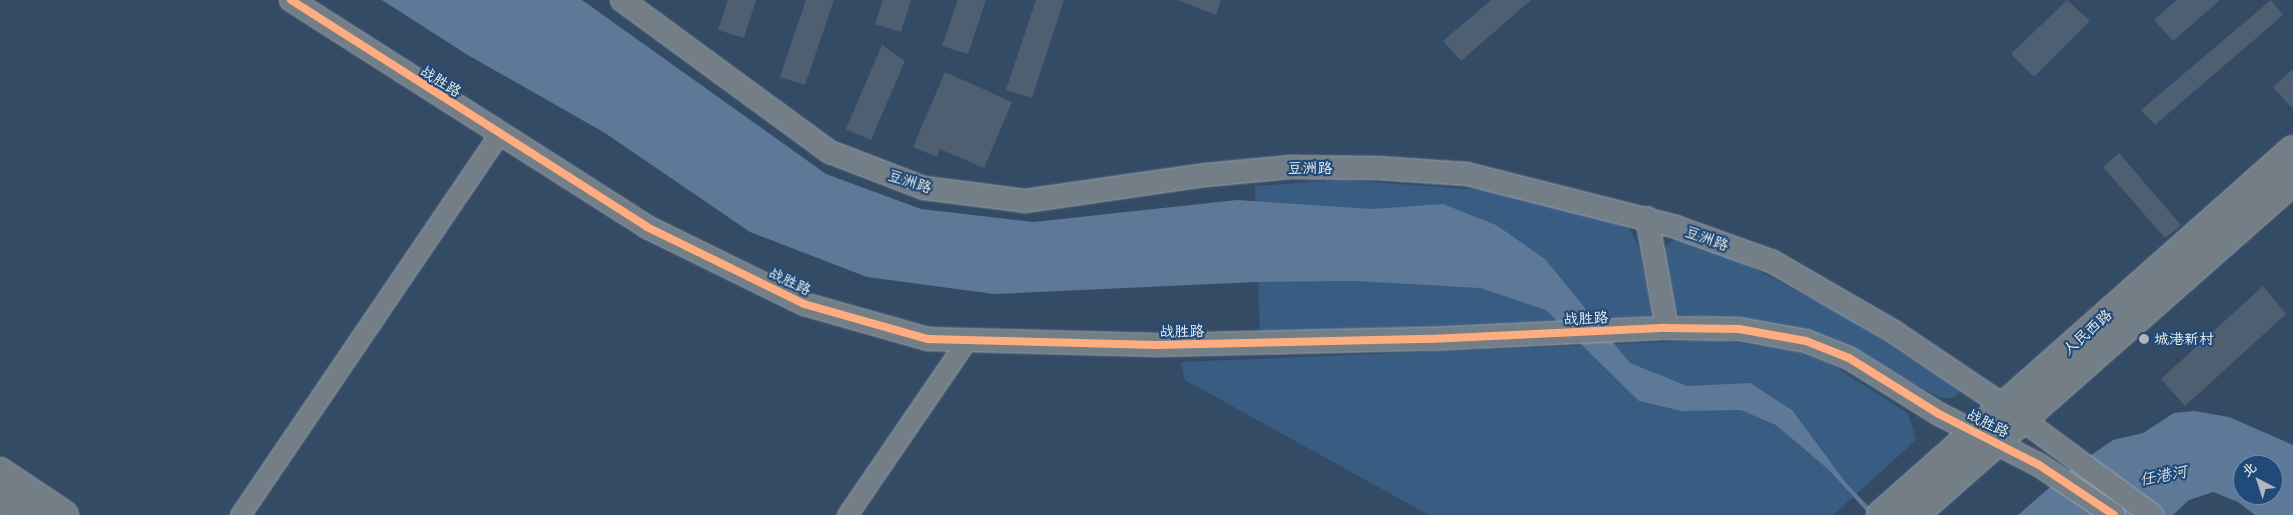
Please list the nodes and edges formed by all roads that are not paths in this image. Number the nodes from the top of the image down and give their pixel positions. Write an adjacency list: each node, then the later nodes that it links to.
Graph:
1 (291, 0): 3 (street, 战胜路)
2 (622, 0): 6 (street, 豆洲路)
3 (499, 134): 8 (street, 战胜路); 15 (street)
4 (2293, 150): 9 (main road, 人民西路)
5 (2293, 181): 9 (main road, 人民西路)
6 (1647, 218): 7 (street); 9 (street, 豆洲路)
7 (1667, 328): 8 (street, 战胜路); 10 (street, 战胜路)
8 (967, 340): 16 (street)
9 (2014, 413): 10 (main road, 人民西路); 20 (street, 战胜路)
10 (1986, 436): 17 (main road, 人民西路); 18 (main road, 人民西路); 19 (street, 战胜路)
11 (0, 472): 14 (main road)
12 (0, 496): 13 (main road)
13 (27, 515)
14 (64, 515)
15 (240, 515)
16 (847, 515)
17 (1881, 515)
18 (1914, 515)
19 (2114, 515)
20 (2152, 515)

